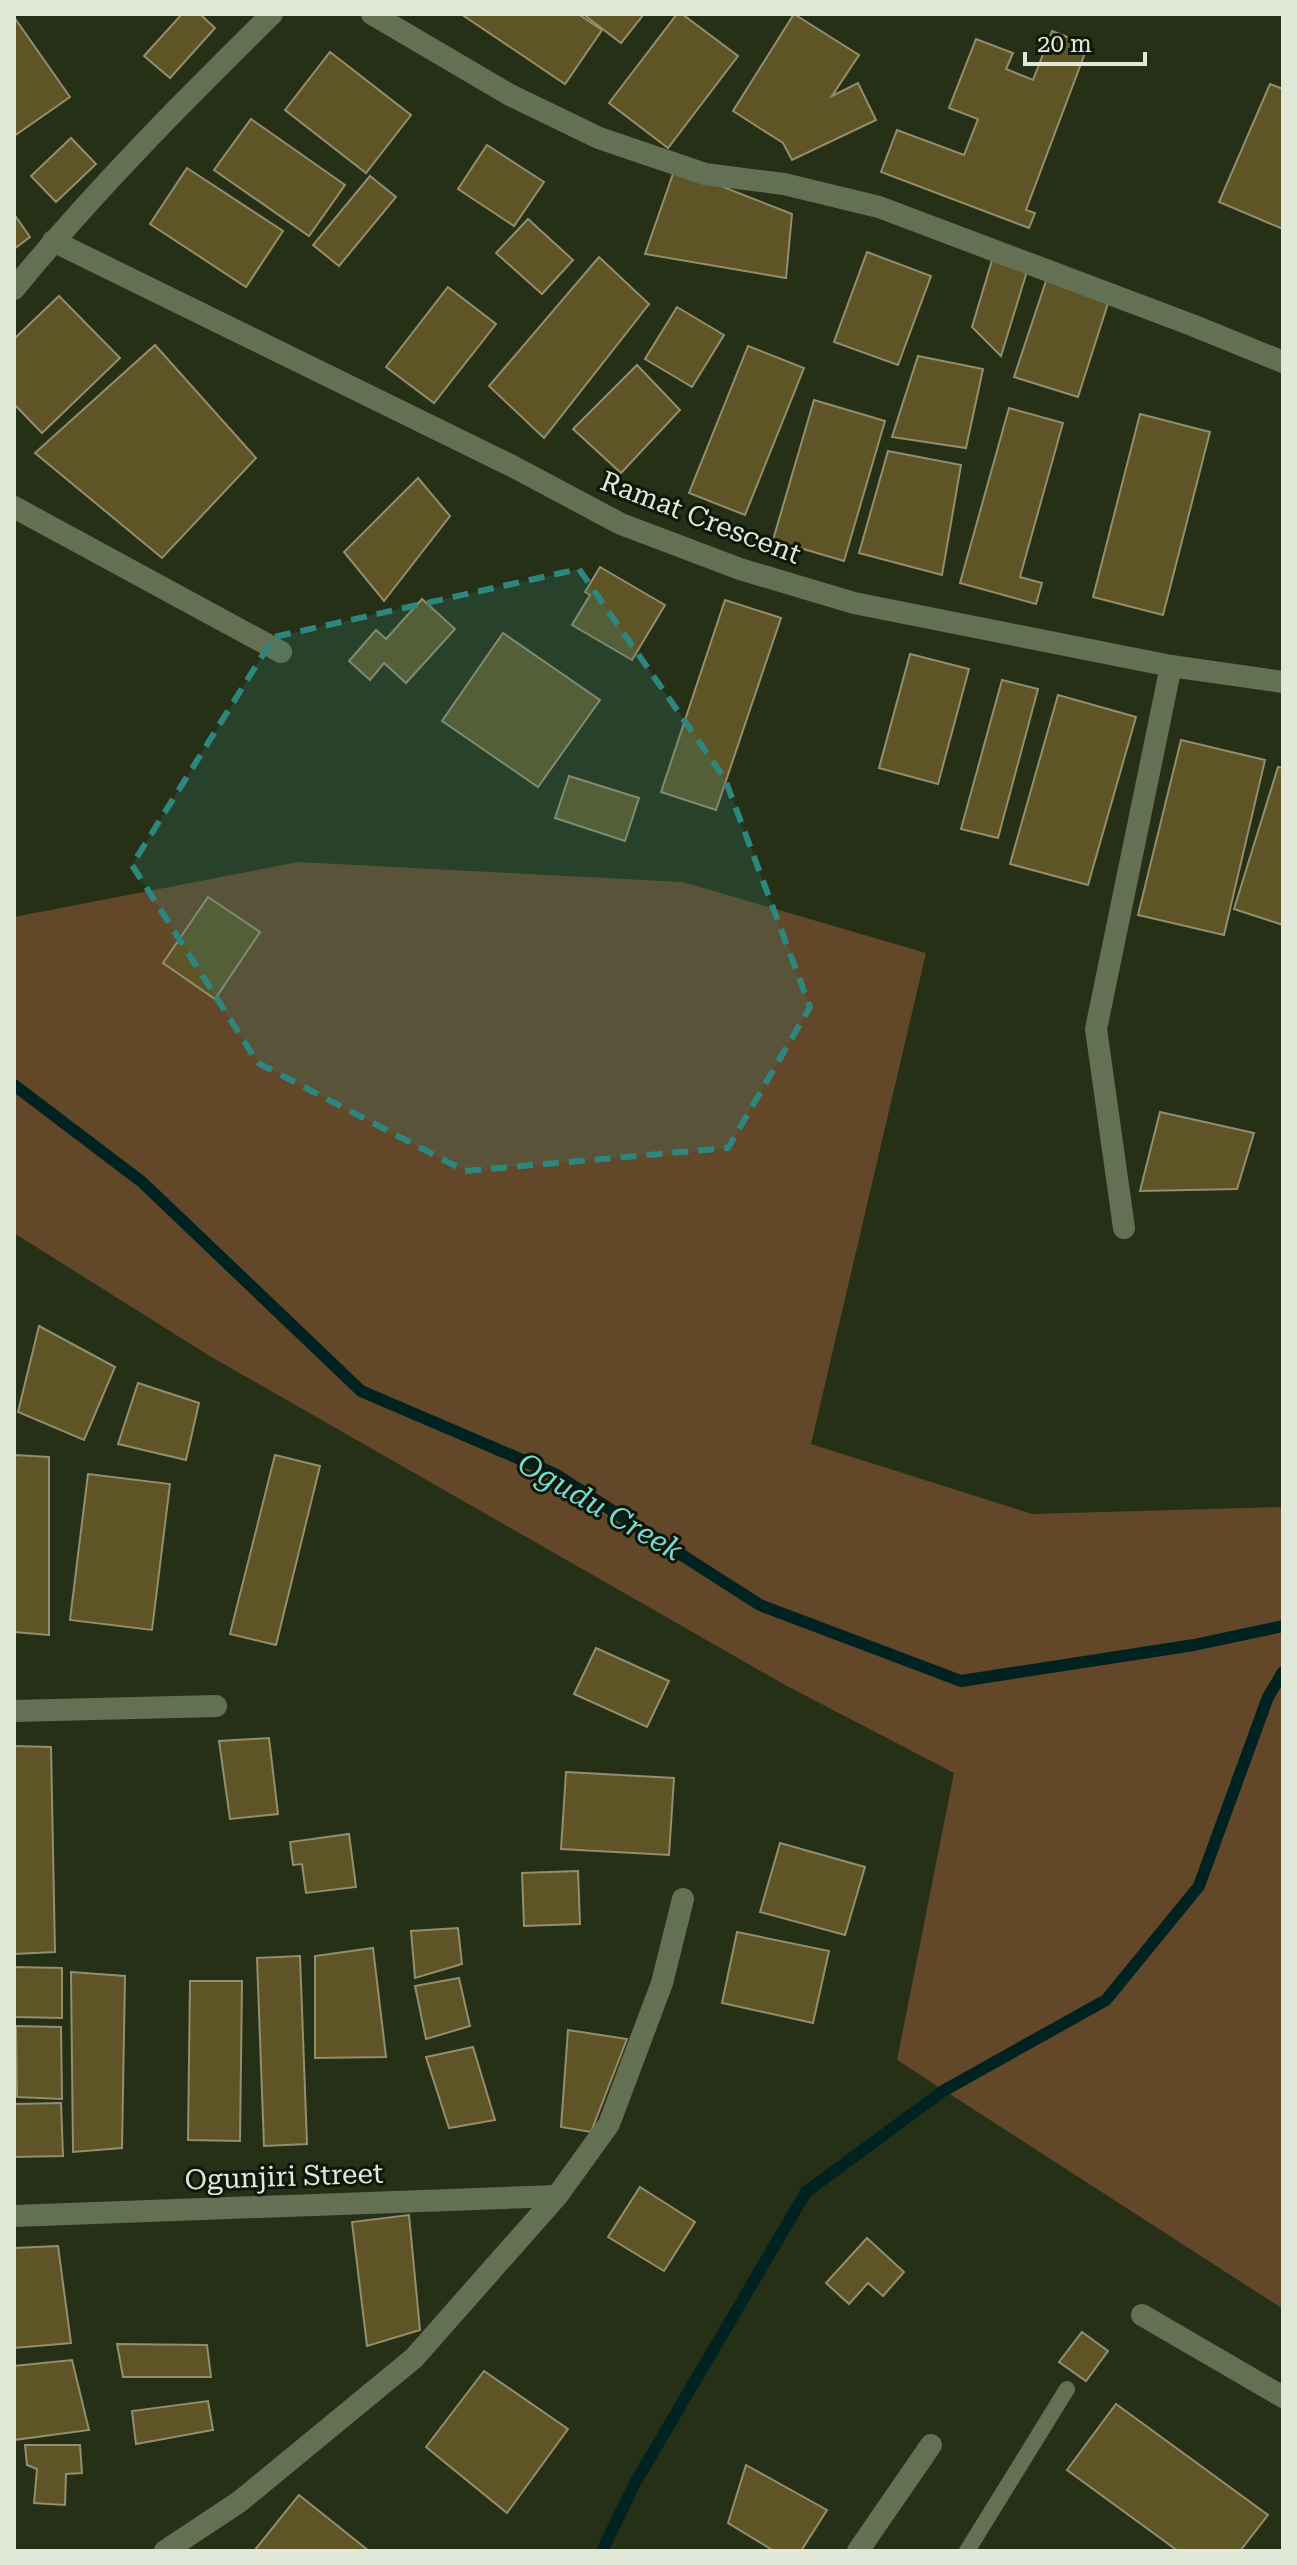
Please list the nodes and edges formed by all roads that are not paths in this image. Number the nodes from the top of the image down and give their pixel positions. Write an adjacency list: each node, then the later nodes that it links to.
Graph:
1 (272, 14): 3 (street)
2 (372, 14): 5 (street)
3 (53, 241): 4 (street); 8 (street, Ramat Crescent)
4 (14, 289)
5 (1283, 362)
6 (14, 507): 7 (street)
7 (281, 652)
8 (1171, 666): 9 (street, Ramat Crescent); 10 (street)
9 (1283, 682)
10 (1124, 1228)
11 (216, 1706): 12 (street)
12 (14, 1711)
13 (683, 1899): 14 (street)
14 (557, 2196): 15 (street, Ogunjiri Street); 20 (street)
15 (14, 2216)
16 (1142, 2315): 18 (street)
17 (1067, 2389): 22 (lane)
18 (1283, 2397)
19 (931, 2445): 21 (street)
20 (165, 2551)
21 (858, 2551)
22 (967, 2551)

